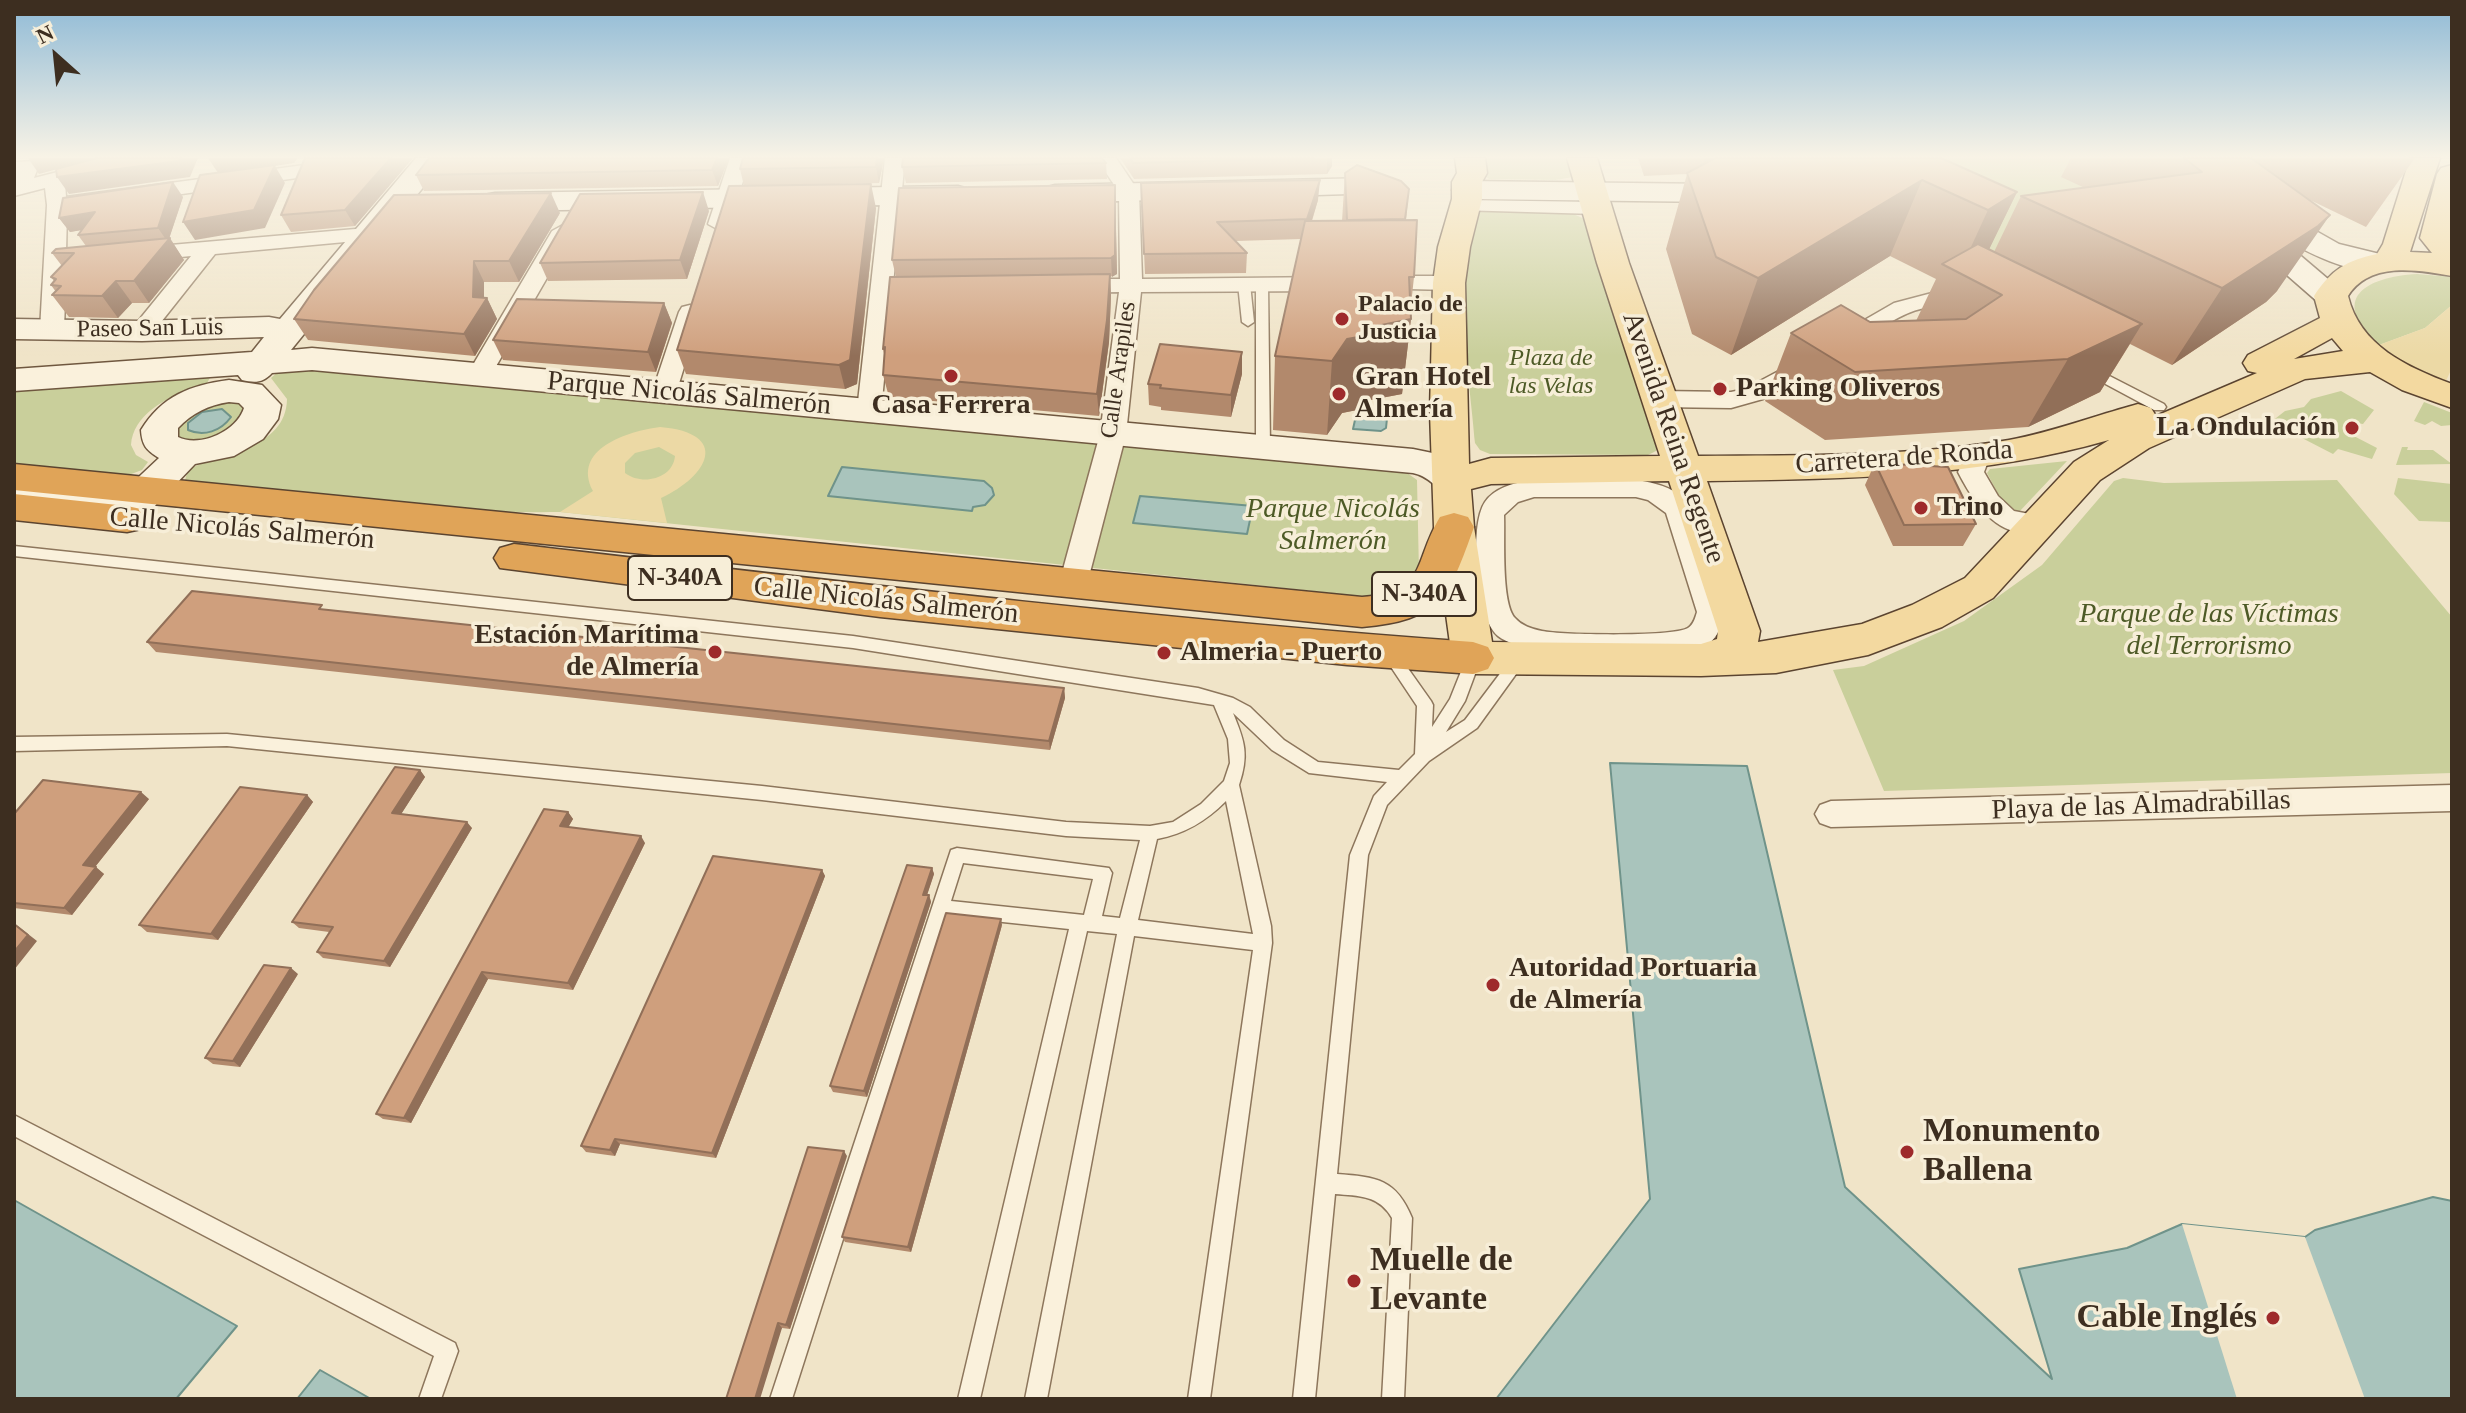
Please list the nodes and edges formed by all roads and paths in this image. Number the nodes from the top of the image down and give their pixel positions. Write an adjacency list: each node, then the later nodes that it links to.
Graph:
1 (56, 224): 20 (street)
2 (186, 224): 17 (street)
3 (376, 224): 14 (street)
4 (567, 224): 36 (street)
5 (719, 224): 15 (street)
6 (889, 224): 42 (street)
7 (1130, 224): 24 (street, Calle Arapiles)
8 (1461, 224): 22 (main road)
9 (1601, 224): 40 (main road, Avenida Reina Regente)
10 (2249, 224): 27 (street)
11 (2281, 224): 18 (street)
12 (2398, 224): 18 (main road)
13 (2440, 224): 19 (main road)
14 (367, 234): 16 (street); 33 (street)
15 (713, 242)
16 (208, 249): 17 (street); 32 (street)
17 (182, 251): 20 (street)
18 (2388, 256): 21 (main road); 27 (main road, Carretera de Ronda)
19 (2452, 258)
20 (55, 262): 31 (street)
21 (2452, 266)
22 (1449, 283): 23 (street); 48 (main road)
23 (1253, 284): 24 (street); 29 (lane); 44 (lane)
24 (1131, 285): 26 (street); 43 (street, Calle Arapiles)
25 (699, 287): 38 (street)
26 (1053, 287)
27 (2334, 309): 34 (main road); 41 (main road, Carretera de Ronda)
28 (1987, 315): 40 (street)
29 (1248, 322)
30 (14, 329): 31 (street, Paseo San Luis)
31 (52, 330): 32 (street, Paseo San Luis)
32 (142, 331): 33 (street, Paseo San Luis)
33 (271, 350): 36 (street, Parque Nicolás Salmerón); 37 (street, Parque Nicolás Salmerón); 49 (street)
34 (2379, 361): 39 (main road); 53 (main road)
35 (2078, 364): 41 (lane)
36 (479, 375): 38 (street, Parque Nicolás Salmerón)
37 (14, 380)
38 (665, 390): 42 (street, Parque Nicolás Salmerón)
39 (2452, 397)
40 (1659, 399): 46 (main road, Avenida Reina Regente)
41 (2159, 407): 45 (main road, Carretera de Ronda)
42 (869, 411): 43 (street, Parque Nicolás Salmerón)
43 (1113, 434): 44 (street, Parque Nicolás Salmerón); 55 (street, Calle Arapiles)
44 (1263, 448): 48 (street, Parque Nicolás Salmerón)
45 (1976, 459): 46 (main road, Carretera de Ronda); 53 (street)
46 (1685, 470): 48 (main road, Carretera de Ronda); 59 (main road, Avenida Reina Regente)
47 (14, 477): 49 (highway, Calle Nicolás Salmerón / N-340A)
48 (1452, 481): 52 (main road)
49 (150, 491): 50 (street, Calle Nicolás Salmerón); 55 (highway, Calle Nicolás Salmerón / N-340A)
50 (14, 494)
51 (14, 507): 56 (highway, Calle Nicolás Salmerón / N-340A)
52 (1473, 521): 52 (street); 55 (highway, Calle Nicolás Salmerón / N-340A); 57 (main road)
53 (2036, 524): 59 (main road)
54 (19, 553): 60 (lane)
55 (1073, 584)
56 (1389, 653): 57 (highway, Calle Nicolás Salmerón / N-340A); 62 (lane)
57 (1473, 658): 58 (main road); 62 (lane)
58 (1519, 659): 59 (main road); 62 (lane)
59 (1701, 660)
60 (1220, 700): 63 (lane); 64 (lane)
61 (14, 744): 67 (lane)
62 (1423, 756): 63 (lane)
63 (1400, 777): 73 (lane)
64 (1231, 785): 67 (lane); 71 (lane)
65 (2452, 798): 66 (street, Playa de las Almadrabillas)
66 (1831, 814)
67 (1150, 833): 70 (lane)
68 (940, 908): 69 (lane); 69 (lane); 76 (lane)
69 (1086, 922): 70 (lane); 77 (lane)
70 (1127, 927): 71 (lane); 78 (lane)
71 (1263, 943): 79 (lane)
72 (14, 1125): 75 (lane)
73 (1328, 1183): 74 (lane); 80 (lane)
74 (1393, 1394)
75 (430, 1399)
76 (781, 1399)
77 (969, 1399)
78 (1036, 1399)
79 (1199, 1399)
80 (1304, 1399)

